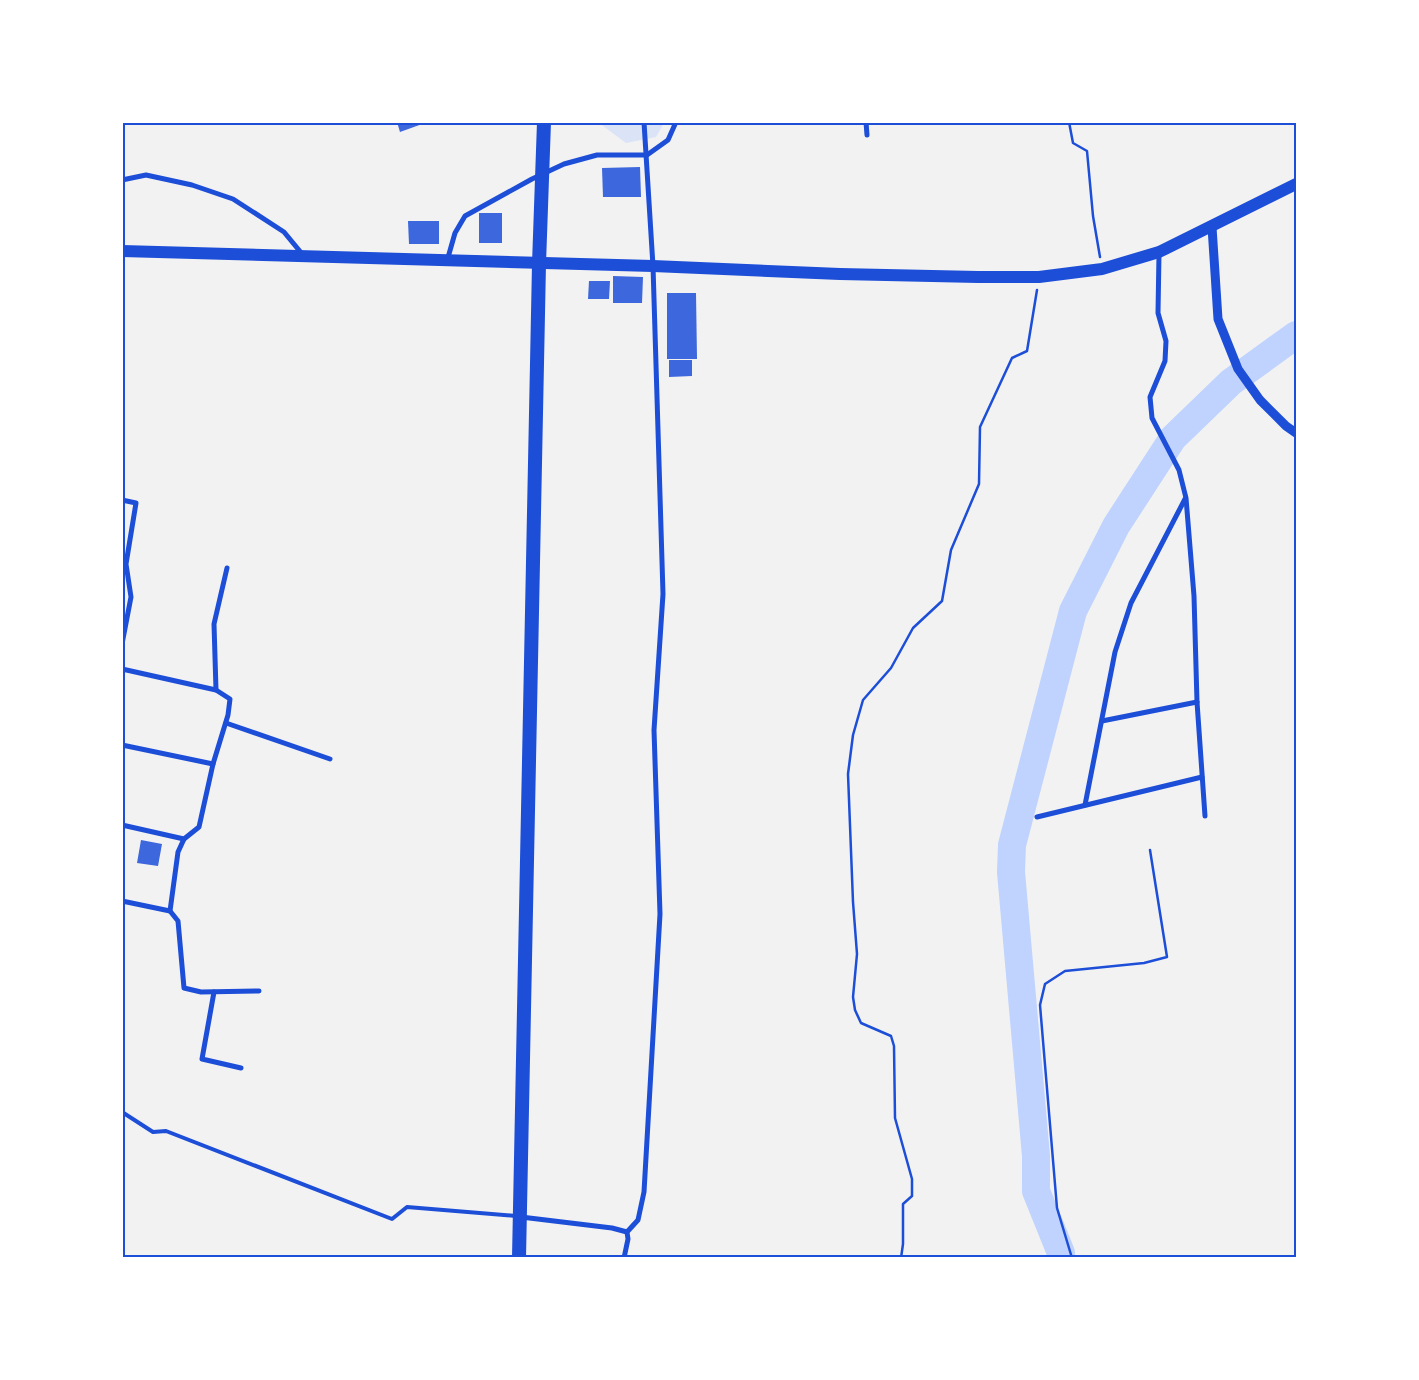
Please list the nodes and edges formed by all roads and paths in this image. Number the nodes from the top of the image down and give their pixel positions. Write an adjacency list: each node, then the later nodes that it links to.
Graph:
1 (544, 122): 8 (highway)
2 (644, 122): 7 (street)
3 (676, 122): 7 (street)
4 (866, 122): 6 (street)
5 (1069, 122): 18 (path)
6 (867, 135)
7 (647, 154): 8 (street); 17 (street)
8 (542, 174): 15 (street); 16 (highway)
9 (122, 180): 14 (street)
10 (1296, 184): 11 (main road)
11 (1212, 227): 13 (main road); 20 (street)
12 (122, 251): 14 (main road)
13 (1159, 252): 18 (main road); 21 (street)
14 (303, 256): 15 (main road)
15 (447, 260): 16 (main road)
16 (539, 264): 17 (main road); 46 (highway)
17 (653, 266): 19 (main road); 47 (street)
18 (1102, 269): 19 (main road)
19 (1039, 277): 50 (path)
20 (1296, 433)
21 (1186, 498): 27 (street); 28 (street)
22 (122, 500): 24 (street)
23 (227, 568): 26 (street)
24 (122, 644)
25 (122, 669): 26 (street)
26 (216, 690): 29 (street)
27 (1197, 702): 28 (street); 33 (street)
28 (1102, 721): 34 (street)
29 (226, 723): 31 (street); 32 (street)
30 (122, 745): 32 (street)
31 (330, 759)
32 (213, 764): 38 (street)
33 (1202, 777): 34 (street); 35 (street)
34 (1085, 805): 36 (street)
35 (1205, 816)
36 (1037, 817)
37 (122, 825): 38 (street)
38 (184, 839): 41 (street)
39 (1150, 850): 51 (path)
40 (122, 901): 41 (street)
41 (170, 911): 43 (street)
42 (259, 991): 43 (street)
43 (214, 992): 44 (street)
44 (242, 1068)
45 (122, 1112): 46 (lane)
46 (521, 1216): 47 (street); 48 (highway)
47 (627, 1232): 49 (street)
48 (519, 1258)
49 (624, 1258)
50 (901, 1258)
51 (1072, 1258)

